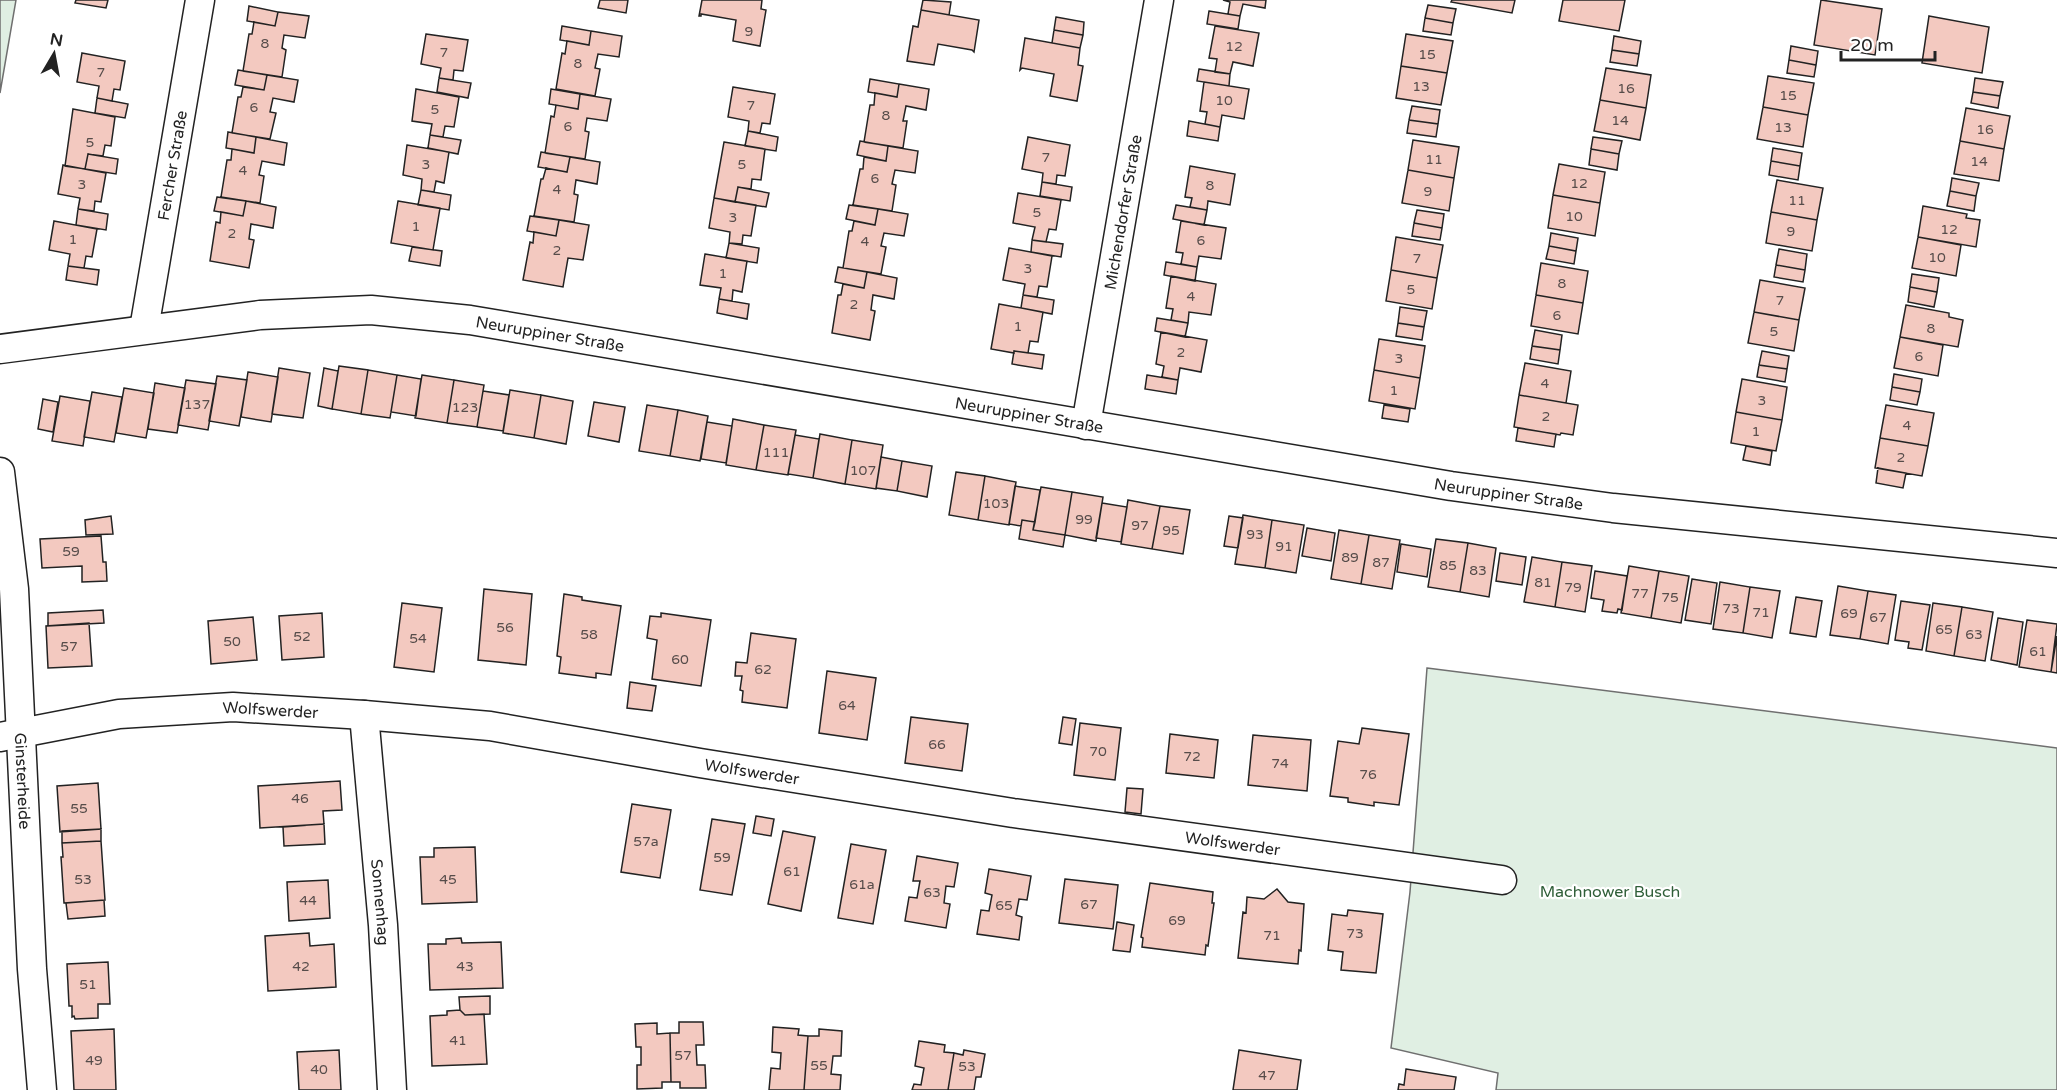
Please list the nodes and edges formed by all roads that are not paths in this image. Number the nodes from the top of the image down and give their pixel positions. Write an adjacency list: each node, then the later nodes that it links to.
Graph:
1 (200, 0): 3 (street, Fercher Straße)
2 (1159, 0): 5 (street, Michendorfer Straße)
3 (144, 329): 4 (street, Neuruppiner Straße); 5 (street, Neuruppiner Straße)
4 (0, 349)
5 (1086, 425): 7 (street, Neuruppiner Straße)
6 (0, 472): 9 (street, Ginsterheide)
7 (2057, 553)
8 (364, 714): 9 (street, Wolfswerder); 10 (street, Wolfswerder); 12 (street, Sonnenhag)
9 (11, 735): 11 (street, Ginsterheide)
10 (1502, 880)
11 (42, 1090)
12 (392, 1090)

